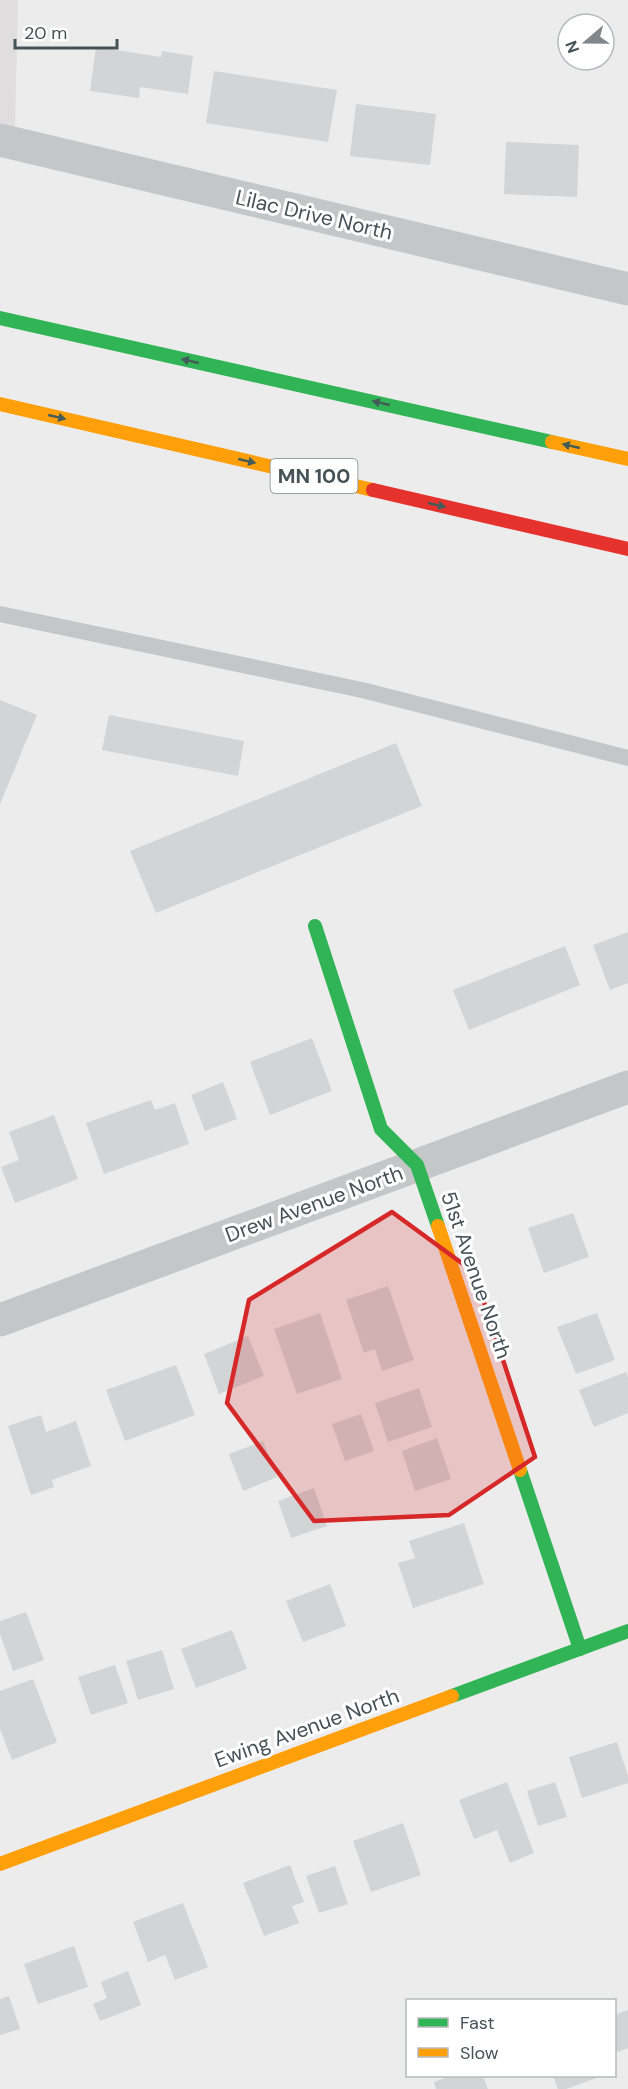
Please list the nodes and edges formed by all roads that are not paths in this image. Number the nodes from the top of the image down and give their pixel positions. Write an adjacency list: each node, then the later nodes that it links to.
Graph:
1 (0, 140): 2 (street, Lilac Drive North)
2 (628, 289)
3 (0, 318): 5 (main road, one-way to 3)
4 (0, 404): 6 (main road, MN 100, one-way to 6)
5 (628, 459)
6 (628, 549)
7 (0, 614): 8 (lane)
8 (628, 758)
9 (315, 926): 11 (main road, 51st Avenue North)
10 (628, 1087): 11 (street, Drew Avenue North)
11 (417, 1165): 12 (street, Drew Avenue North); 14 (main road, 51st Avenue North)
12 (0, 1320)
13 (628, 1631): 14 (main road, Ewing Avenue North)
14 (580, 1649): 15 (main road, Ewing Avenue North)
15 (0, 1864)

